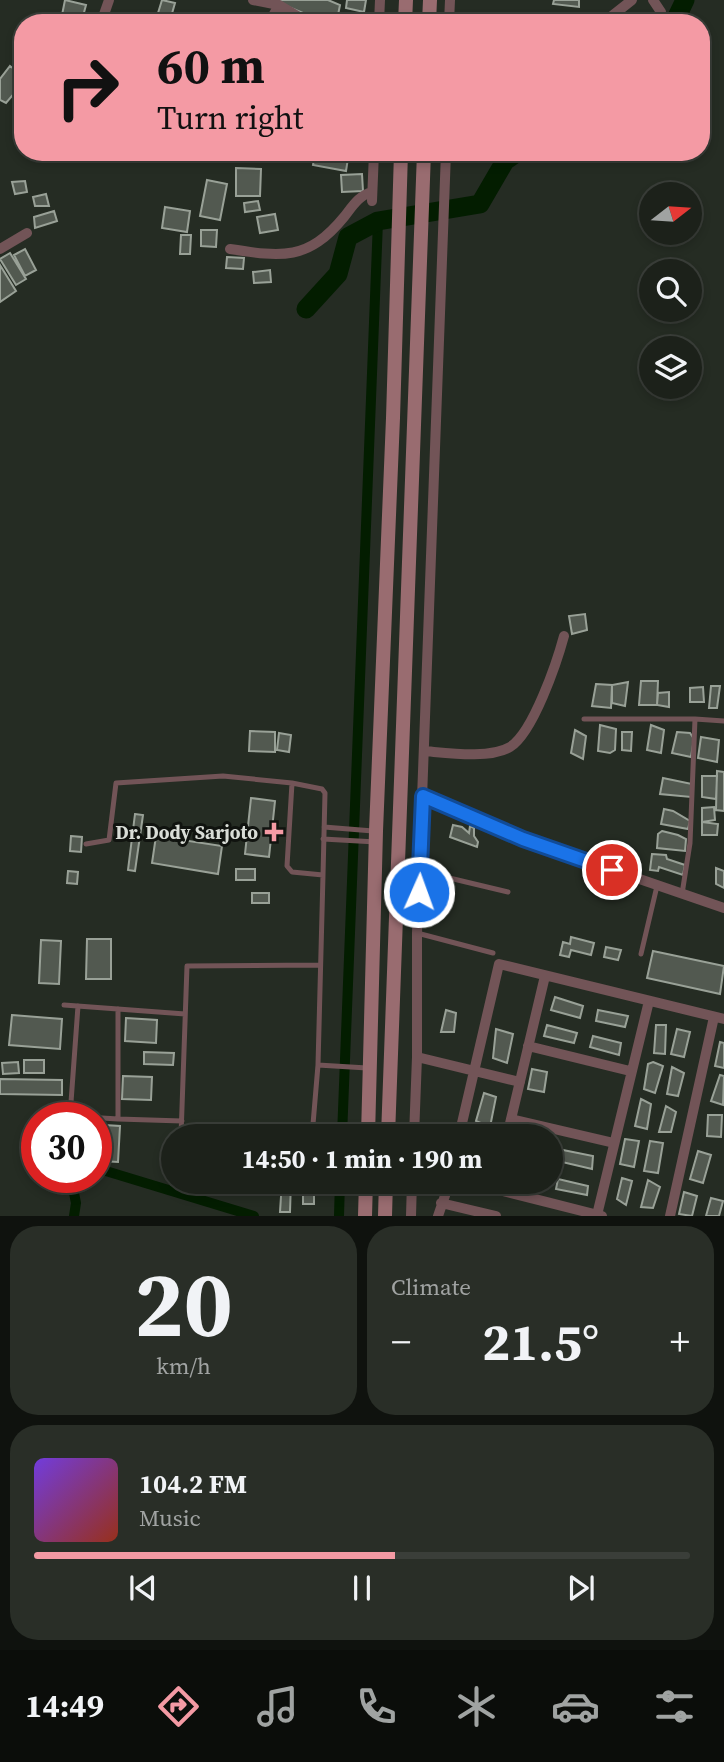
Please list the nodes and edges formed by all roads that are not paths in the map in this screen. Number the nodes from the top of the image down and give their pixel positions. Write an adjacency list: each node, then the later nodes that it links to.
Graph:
1 (253, 0): 3 (street)
2 (632, 0): 6 (street)
3 (279, 5): 4 (street); 5 (street)
4 (274, 14)
5 (294, 14)
6 (614, 14)
7 (374, 161): 13 (street)
8 (401, 161): 22 (main road)
9 (424, 161): 55 (main road)
10 (446, 161): 18 (street)
11 (27, 233): 12 (street)
12 (0, 249)
13 (230, 249)
14 (564, 636): 18 (street)
15 (584, 719): 16 (lane)
16 (695, 719): 17 (lane); 29 (lane)
17 (724, 721)
18 (424, 751): 20 (street)
19 (292, 783): 21 (lane); 24 (lane); 26 (lane)
20 (423, 796): 25 (street); 27 (street)
21 (324, 827): 22 (lane); 23 (lane)
22 (369, 836): 23 (lane); 45 (main road)
23 (323, 839): 26 (lane)
24 (86, 844)
25 (419, 871): 28 (lane); 31 (street)
26 (323, 875): 34 (lane)
27 (657, 886): 29 (street); 33 (lane)
28 (508, 892)
29 (682, 894): 30 (street)
30 (724, 908)
31 (417, 933): 32 (lane); 43 (street)
32 (493, 953)
33 (641, 954)
34 (320, 965): 40 (lane); 44 (lane)
35 (545, 976): 36 (street); 42 (street); 46 (street)
36 (649, 1001): 41 (street); 47 (street)
37 (64, 1005): 38 (lane)
38 (78, 1006): 39 (lane); 49 (lane)
39 (118, 1009): 40 (lane); 49 (lane)
40 (185, 1014): 51 (lane)
41 (719, 1018): 72 (street)
42 (528, 1046): 47 (street); 48 (street)
43 (417, 1058): 46 (street); 56 (street)
44 (318, 1065): 45 (lane); 53 (lane)
45 (370, 1068): 54 (main road)
46 (473, 1070): 48 (street); 57 (street)
47 (630, 1071): 59 (street)
48 (520, 1082): 50 (street)
49 (118, 1119): 51 (lane)
50 (511, 1119): 58 (street); 59 (street)
51 (182, 1121): 52 (lane)
52 (182, 1124)
53 (313, 1124)
54 (368, 1124)
55 (388, 1124)
56 (414, 1124)
57 (462, 1124)
58 (510, 1124)
59 (614, 1143): 66 (street)
60 (366, 1194): 67 (main road)
61 (386, 1194): 68 (main road)
62 (412, 1194): 69 (street)
63 (445, 1194): 65 (street)
64 (527, 1194): 66 (street)
65 (441, 1203): 70 (street); 71 (street)
66 (599, 1215)
67 (365, 1216)
68 (385, 1216)
69 (411, 1216)
70 (438, 1216)
71 (496, 1216)
72 (670, 1216)

